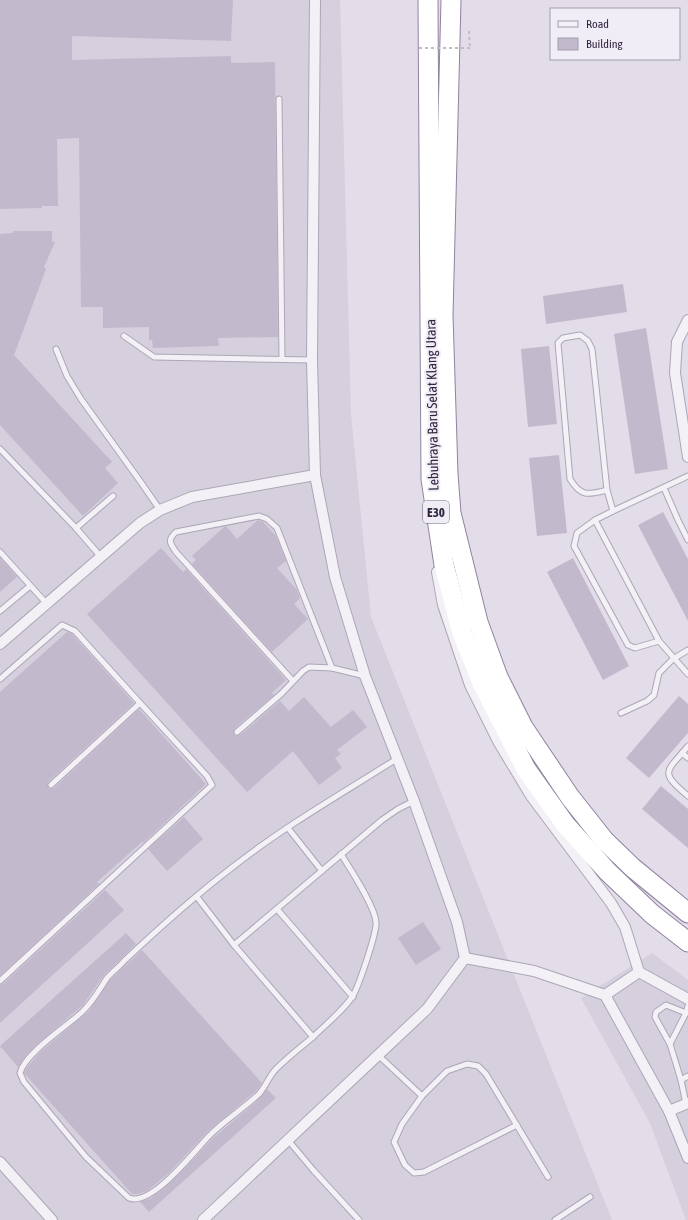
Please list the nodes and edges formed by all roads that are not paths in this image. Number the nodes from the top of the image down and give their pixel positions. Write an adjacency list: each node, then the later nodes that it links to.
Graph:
1 (316, 0): 9 (street)
2 (428, 0): 14 (highway, Lebuhraya Baru Selat Klang Utara / E30)
3 (451, 0): 52 (highway, Lebuhraya Baru Selat Klang Utara / E30)
4 (279, 99): 8 (lane)
5 (688, 320): 11 (street)
6 (124, 336): 8 (lane)
7 (56, 349): 18 (lane)
8 (282, 359): 9 (lane)
9 (312, 360): 12 (street)
10 (0, 449): 21 (lane)
11 (688, 457)
12 (314, 475): 18 (street); 34 (street)
13 (688, 476): 15 (lane)
14 (431, 479): 53 (highway, Lebuhraya Baru Selat Klang Utara / E30); 56 (street)
15 (664, 488): 19 (lane); 22 (lane)
16 (607, 490): 16 (lane); 19 (lane)
17 (113, 496): 21 (lane)
18 (160, 510): 24 (street)
19 (614, 510): 20 (lane)
20 (595, 520): 28 (lane); 28 (lane)
21 (76, 528): 24 (lane)
22 (688, 540)
23 (0, 552): 25 (lane)
24 (101, 557): 26 (street)
25 (30, 586): 26 (lane); 27 (lane)
26 (47, 604): 29 (street)
27 (0, 611)
28 (659, 641): 31 (lane)
29 (0, 644)
30 (688, 650): 31 (lane)
31 (673, 659): 33 (lane); 38 (lane)
32 (332, 668): 34 (lane); 36 (lane); 36 (lane)
33 (688, 674)
34 (365, 676): 42 (street)
35 (0, 679): 37 (lane)
36 (293, 681): 39 (lane)
37 (140, 703): 44 (lane); 57 (lane)
38 (621, 713)
39 (237, 732)
40 (688, 746): 41 (lane)
41 (682, 753): 43 (lane); 45 (lane)
42 (398, 758): 46 (street); 47 (lane)
43 (688, 758)
44 (51, 785)
45 (688, 796)
46 (414, 801): 48 (lane); 55 (street)
47 (288, 828): 49 (lane); 50 (lane)
48 (341, 854): 49 (lane); 59 (lane)
49 (322, 871): 51 (lane)
50 (197, 897): 54 (lane); 63 (lane)
51 (277, 909): 54 (lane); 59 (lane)
52 (688, 913)
53 (688, 942)
54 (234, 945): 63 (lane)
55 (465, 958): 58 (street); 65 (street)
56 (638, 972): 58 (street); 60 (street)
57 (0, 981)
58 (605, 995): 70 (street)
59 (353, 997): 63 (lane)
60 (688, 999)
61 (688, 1006): 62 (lane)
62 (686, 1014): 64 (lane); 64 (lane)
63 (313, 1037)
64 (670, 1044): 67 (lane)
65 (378, 1055): 68 (lane); 72 (street)
66 (688, 1076): 67 (lane)
67 (682, 1080): 69 (lane)
68 (422, 1096): 71 (lane); 71 (lane)
69 (687, 1103): 70 (street)
70 (669, 1111): 73 (street)
71 (517, 1125): 75 (lane)
72 (288, 1140): 78 (street); 79 (lane)
73 (688, 1158)
74 (0, 1162): 77 (street)
75 (548, 1177)
76 (590, 1197): 80 (lane)
77 (52, 1220)
78 (202, 1220)
79 (359, 1220)
80 (555, 1220)

